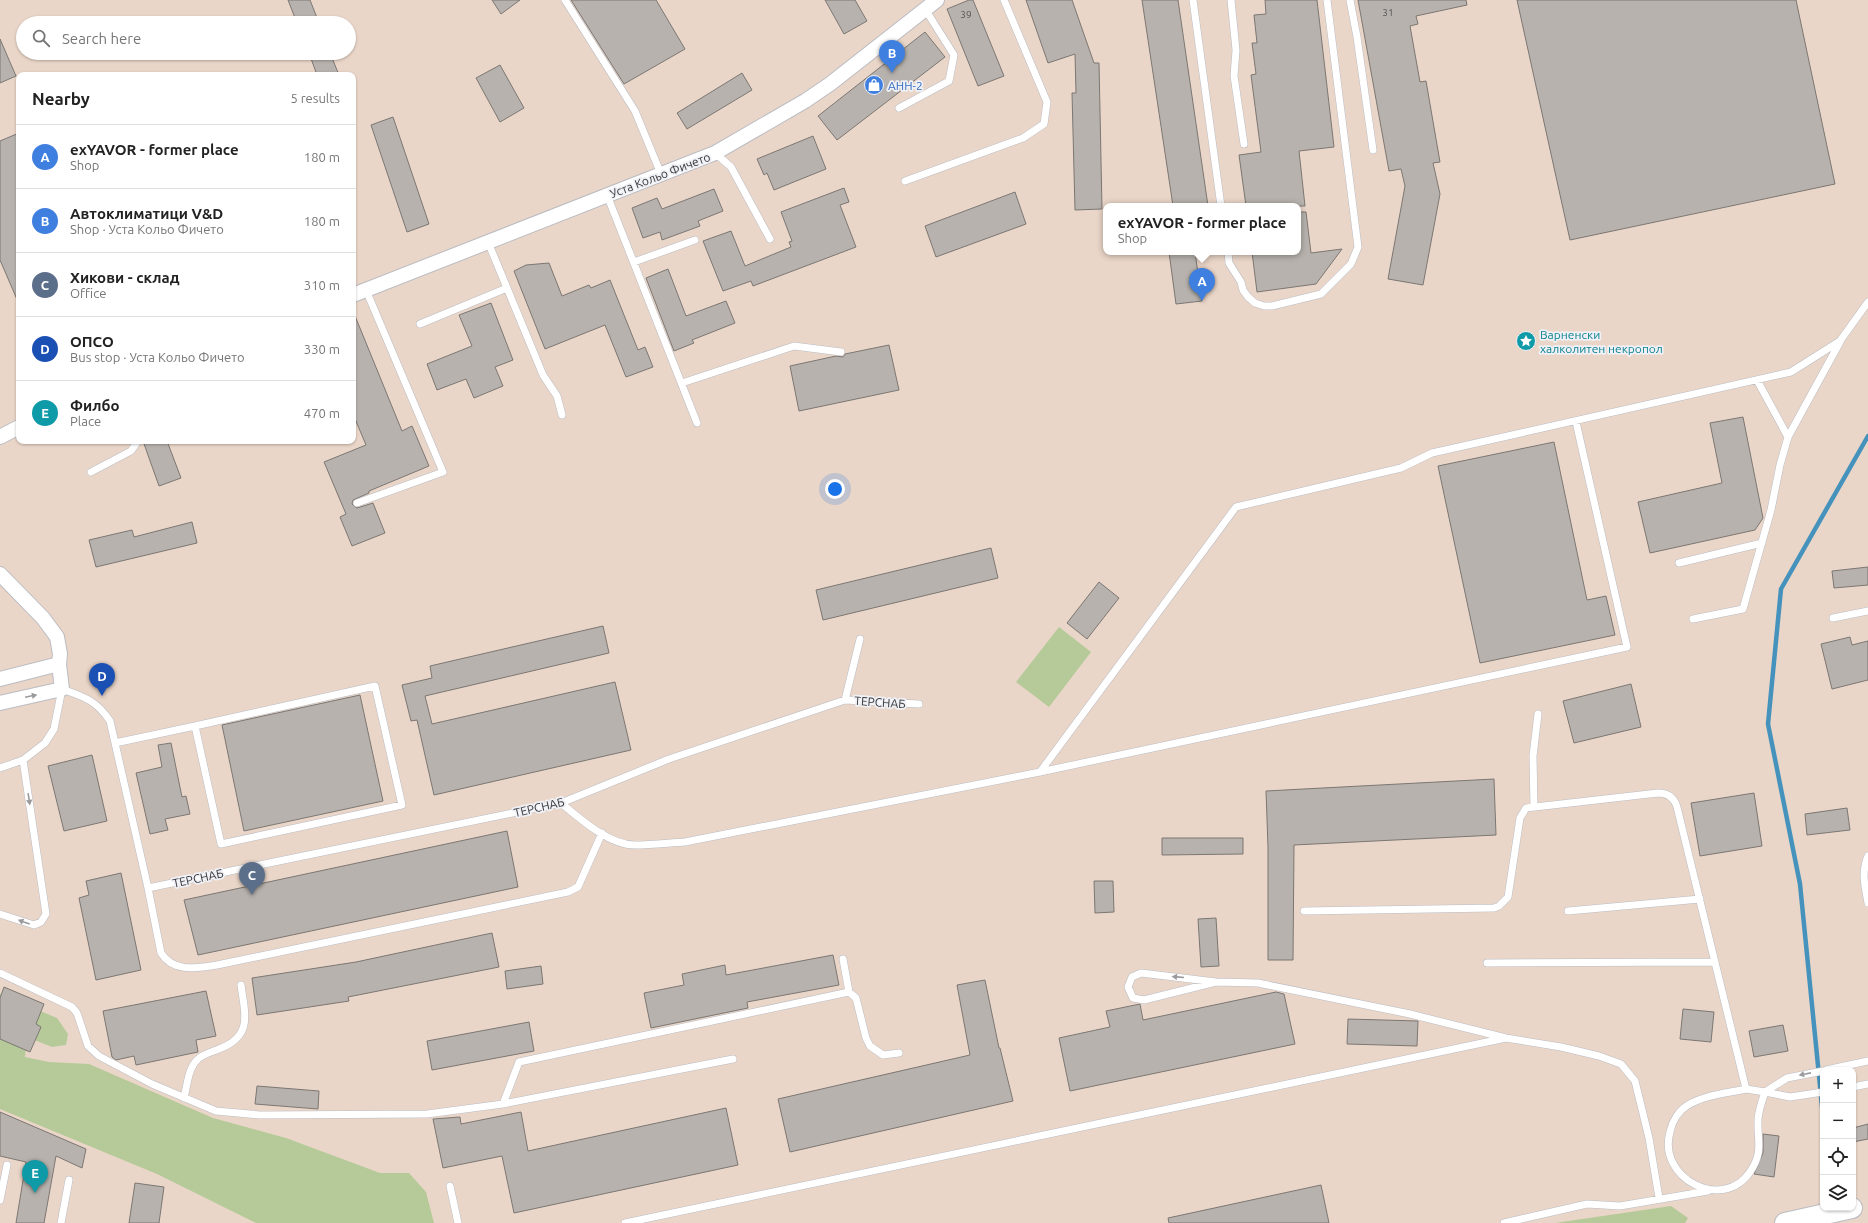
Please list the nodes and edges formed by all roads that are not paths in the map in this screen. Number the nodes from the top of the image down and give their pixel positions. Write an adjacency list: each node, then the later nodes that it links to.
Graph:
1 (564, 0): 13 (lane)
2 (937, 0): 8 (street, Уста Кольо Фичето)
3 (1004, 0): 14 (lane)
4 (1193, 0): 16 (lane)
5 (1231, 0): 10 (lane)
6 (1327, 0): 20 (lane)
7 (1350, 0): 11 (lane)
8 (925, 9): 9 (lane); 12 (street, Уста Кольо Фичето)
9 (899, 108)
10 (1244, 144)
11 (1373, 150)
12 (715, 153): 13 (street, Уста Кольо Фичето); 18 (lane)
13 (661, 174): 15 (street, Уста Кольо Фичето)
14 (905, 181)
15 (607, 195): 19 (street, Уста Кольо Фичето); 21 (lane)
16 (1221, 203)
17 (695, 240): 21 (lane)
18 (770, 240)
19 (488, 242): 22 (lane); 23 (street, Уста Кольо Фичето)
20 (1228, 255)
21 (634, 262): 30 (lane)
22 (507, 288): 26 (lane); 31 (lane)
23 (366, 290): 24 (street, Уста Кольо Фичето); 39 (lane)
24 (356, 294)
25 (1868, 302): 27 (lane)
26 (420, 324)
27 (1840, 341): 29 (lane); 36 (lane)
28 (840, 352): 30 (lane)
29 (1757, 380): 32 (lane); 36 (lane)
30 (682, 383): 33 (lane)
31 (562, 415)
32 (1576, 422): 58 (lane); 58 (lane)
33 (697, 423)
34 (16, 429): 35 (street)
35 (0, 437)
36 (1788, 437): 40 (lane)
37 (136, 444): 38 (lane)
38 (91, 472)
39 (357, 504)
40 (1762, 543): 41 (lane); 45 (lane)
41 (1678, 563)
42 (0, 574): 47 (street)
43 (1868, 611): 44 (lane)
44 (1833, 618)
45 (1693, 619)
46 (860, 639): 50 (lane)
47 (59, 664): 48 (street); 49 (street)
48 (0, 679)
49 (62, 689): 51 (street, one-way to 49); 55 (lane); 56 (lane)
50 (845, 700): 52 (lane, ТЕРСНАБ); 59 (lane, ТЕРСНАБ)
51 (0, 703)
52 (919, 704)
53 (1538, 714): 60 (lane)
54 (194, 726): 54 (lane); 55 (lane)
55 (115, 744): 63 (lane)
56 (23, 760): 57 (lane); 68 (lane, one-way to 68)
57 (0, 768)
58 (1040, 772): 61 (lane)
59 (561, 803): 61 (lane); 63 (lane, ТЕРСНАБ)
60 (1534, 807): 64 (lane); 66 (lane)
61 (602, 833): 63 (lane)
62 (1868, 856): 65 (lane)
63 (148, 888)
64 (1700, 899): 67 (lane); 70 (lane)
65 (1868, 903)
66 (1304, 911)
67 (1568, 911)
68 (0, 914)
69 (843, 958): 75 (lane)
70 (1715, 962): 71 (lane); 84 (lane)
71 (1487, 963)
72 (0, 972): 87 (lane)
73 (1216, 982): 73 (lane, one-way to 73); 76 (lane)
74 (241, 985): 87 (lane)
75 (849, 992): 77 (lane); 88 (lane)
76 (1506, 1038): 93 (lane); 100 (lane)
77 (899, 1053)
78 (733, 1059): 88 (lane)
79 (1868, 1061): 80 (lane)
80 (1840, 1067)
81 (1820, 1072): 85 (lane, one-way to 85)
82 (1868, 1084): 83 (lane)
83 (1856, 1086)
84 (1746, 1089): 85 (lane); 92 (lane)
85 (1765, 1092): 86 (lane); 92 (lane)
86 (1820, 1092)
87 (184, 1098): 88 (lane)
88 (503, 1104)
89 (7, 1165): 94 (lane)
90 (69, 1180): 98 (lane)
91 (450, 1186): 99 (lane)
92 (1718, 1189): 93 (lane)
93 (1659, 1198): 101 (lane)
94 (0, 1200)
95 (1868, 1204): 96 (main road)
96 (1856, 1207)
97 (1839, 1211): 102 (main road)
98 (61, 1223)
99 (458, 1223)
100 (625, 1223)
101 (1504, 1223)
102 (1785, 1223)

